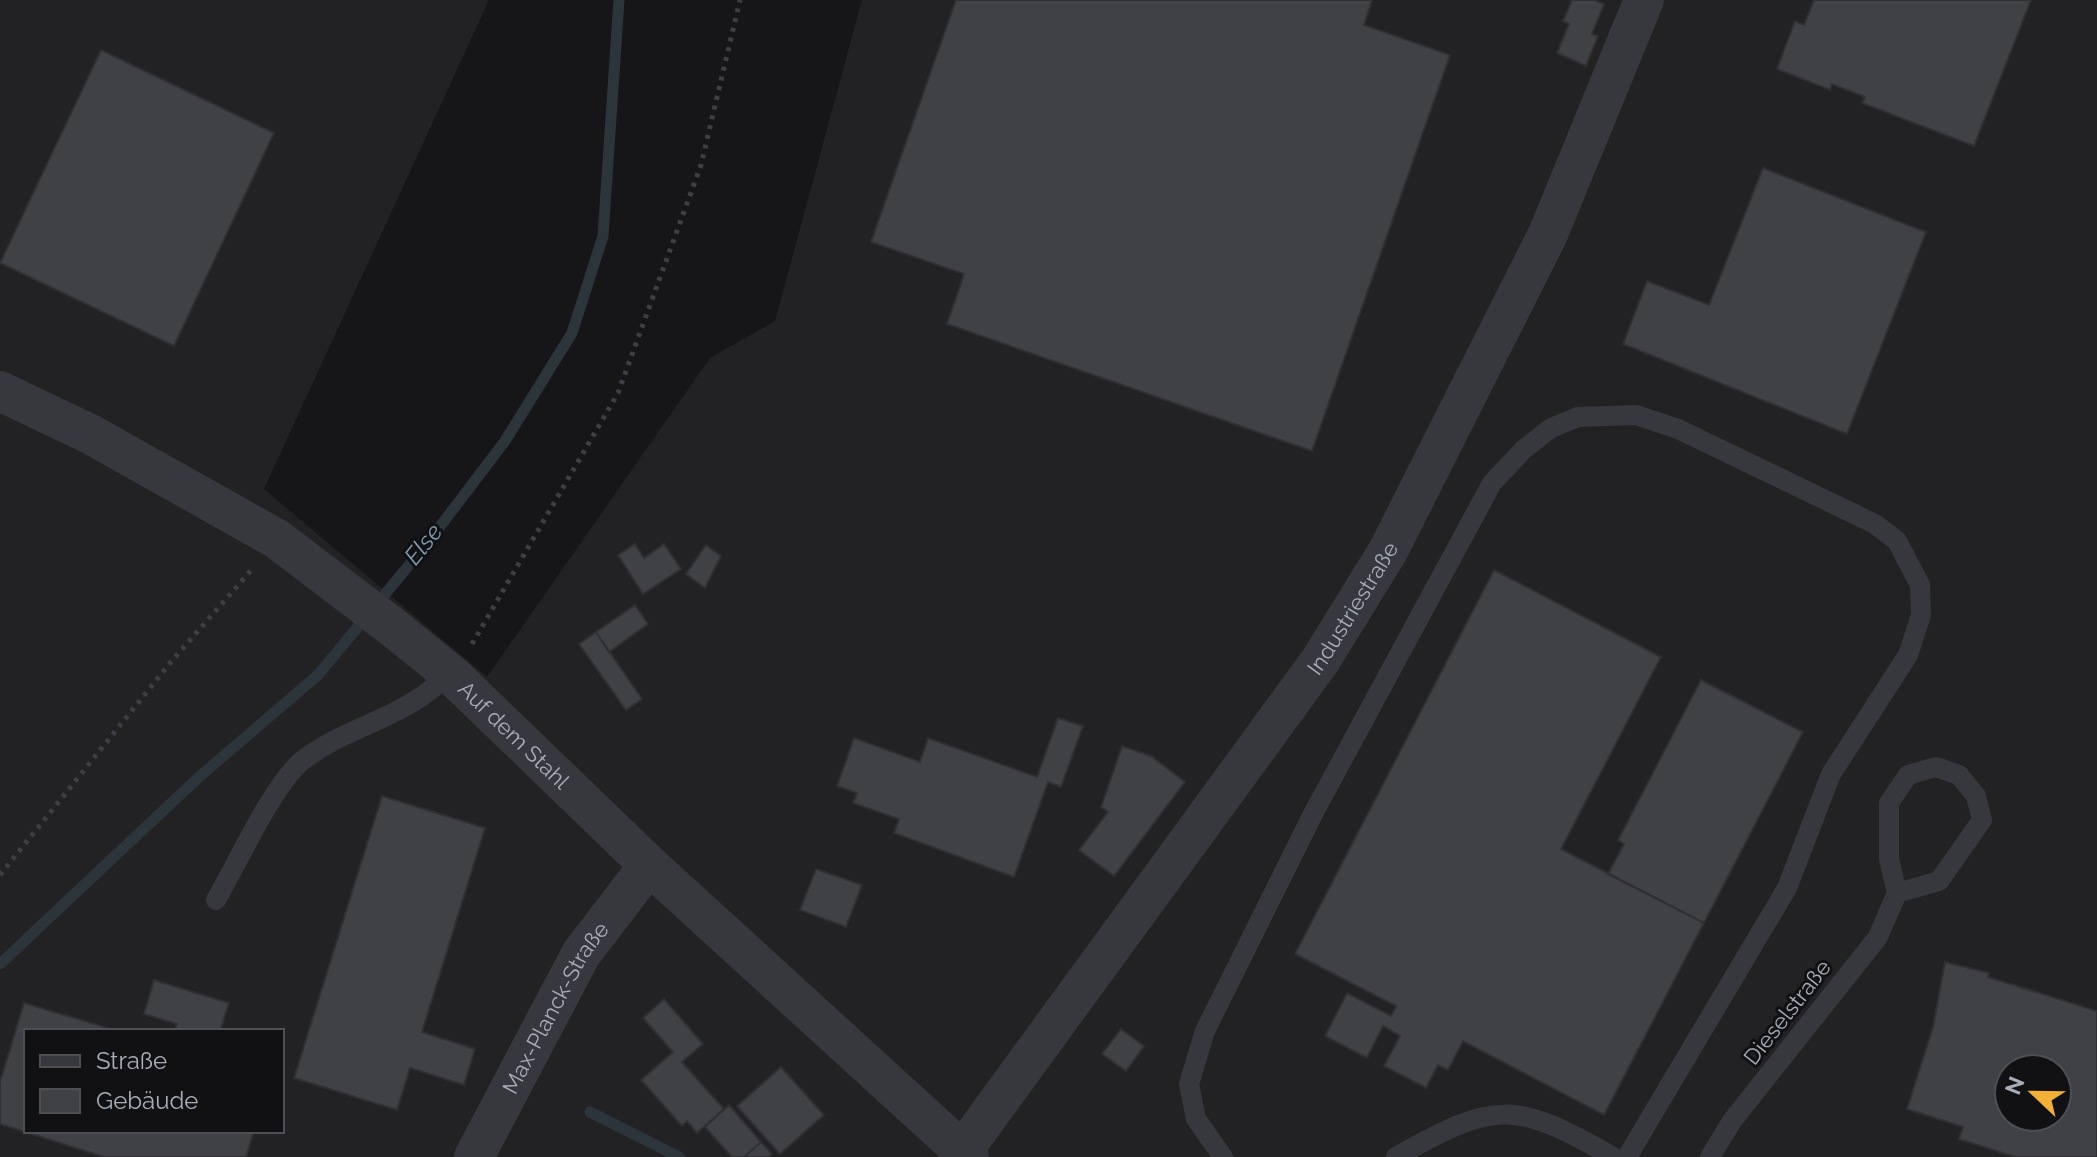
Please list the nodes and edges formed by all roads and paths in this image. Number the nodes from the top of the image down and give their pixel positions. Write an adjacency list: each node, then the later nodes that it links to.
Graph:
1 (740, 0): 5 (path)
2 (1644, 0): 10 (street, Industriestraße)
3 (0, 391): 5 (street, Auf dem Stahl)
4 (239, 585): 7 (path)
5 (451, 675): 6 (street, Auf dem Stahl); 9 (lane)
6 (649, 865): 10 (street, Auf dem Stahl); 11 (street, Max-Planck-Straße)
7 (0, 875)
8 (1897, 893): 8 (lane); 16 (lane, Dieselstraße)
9 (216, 900)
10 (963, 1154)
11 (474, 1157)
12 (1223, 1157): 15 (lane)
13 (1396, 1157): 14 (lane)
14 (1613, 1157)
15 (1627, 1157)
16 (1710, 1157)

